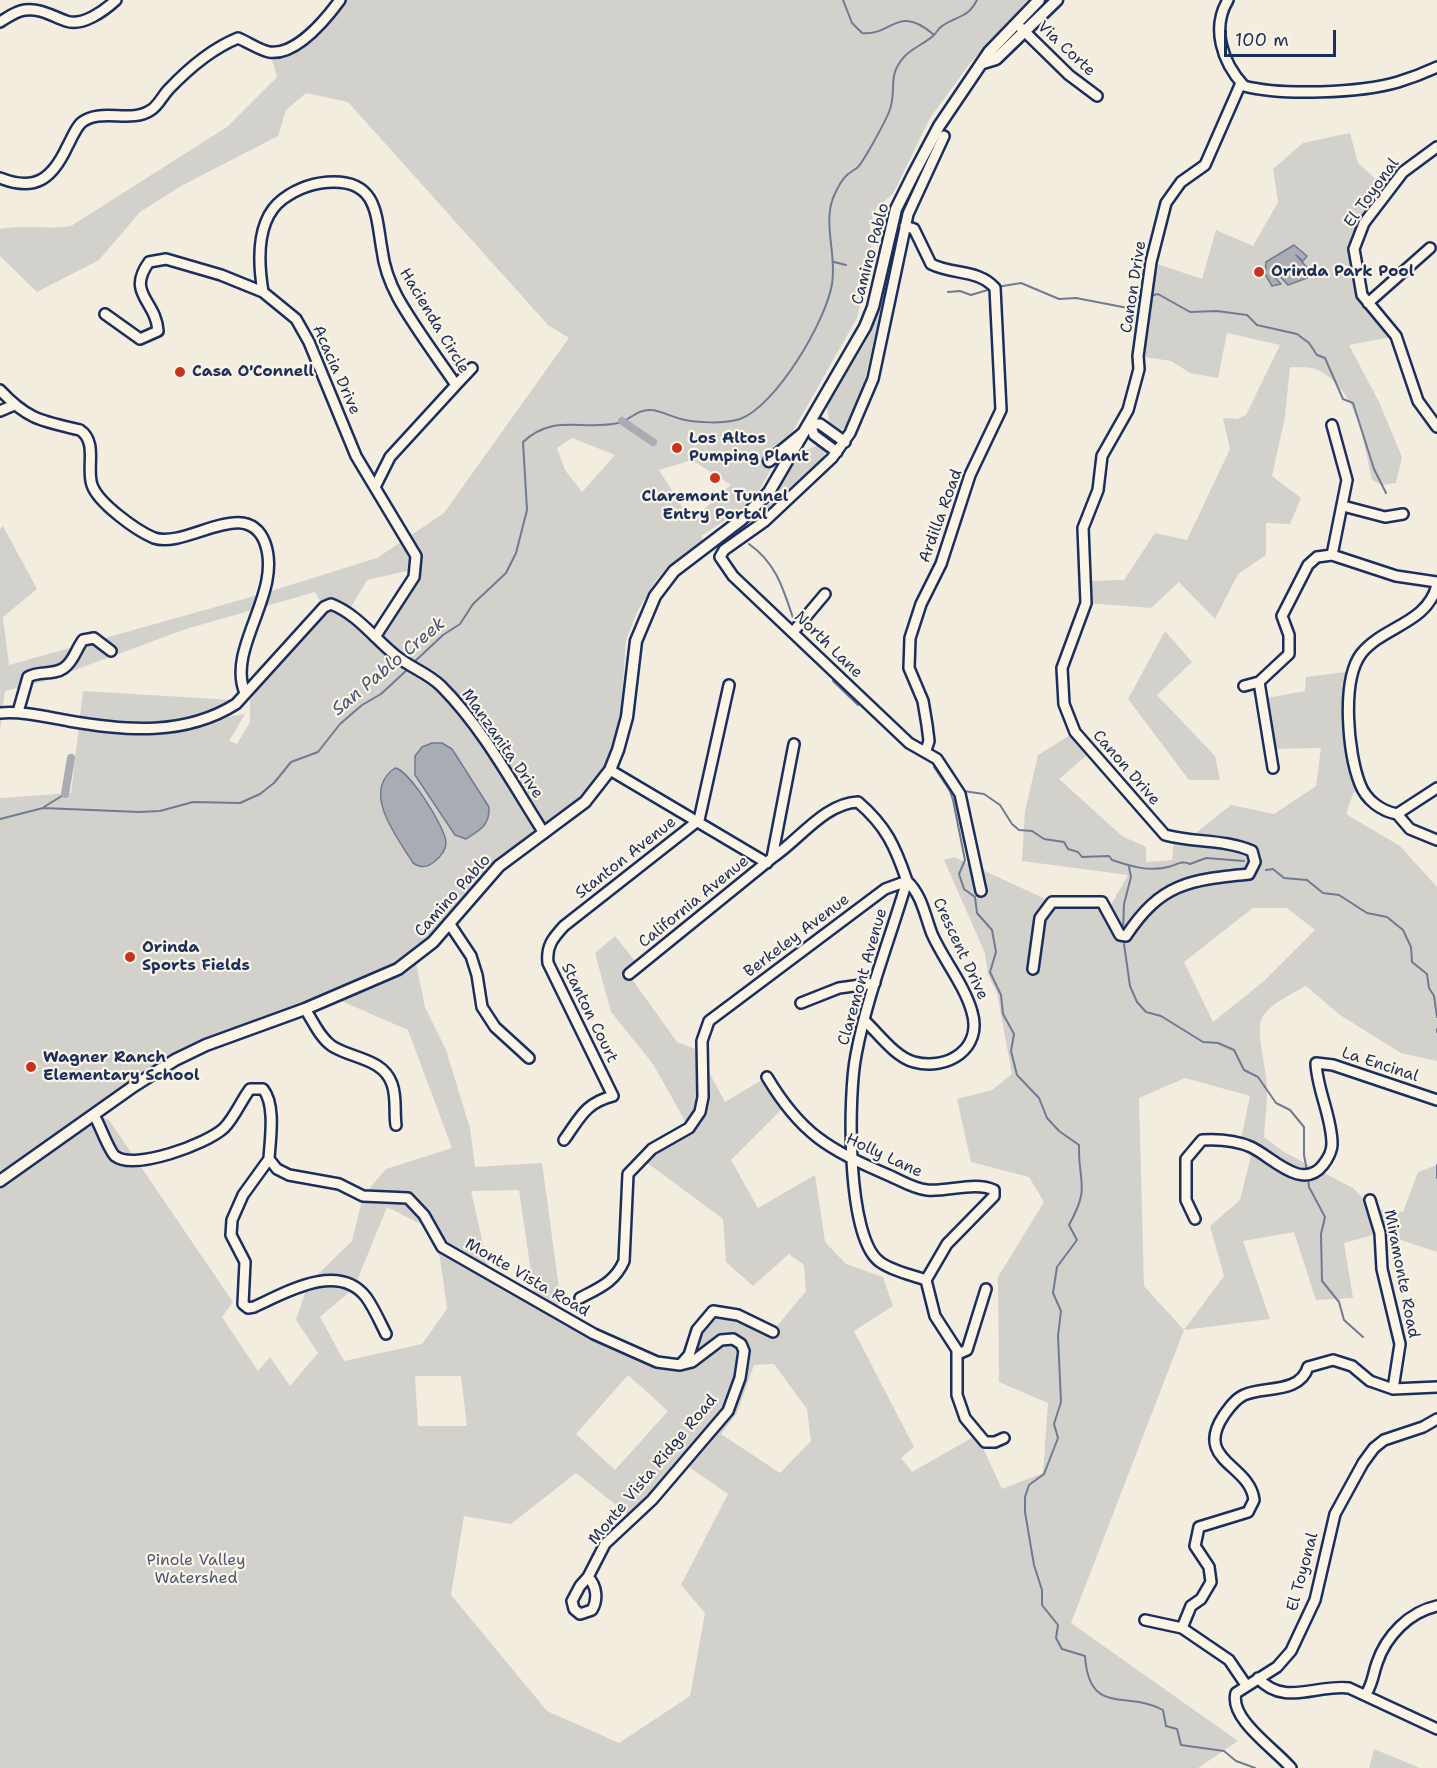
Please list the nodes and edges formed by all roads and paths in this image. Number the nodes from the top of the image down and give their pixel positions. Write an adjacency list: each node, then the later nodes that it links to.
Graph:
1 (116, 0): 6 (street)
2 (340, 0): 13 (street)
3 (1039, 0): 7 (main road, Camino Pablo)
4 (1056, 0): 7 (main road, Camino Pablo)
5 (1228, 0): 9 (street)
6 (0, 22)
7 (1020, 27): 10 (street, Via Corte); 26 (main road, Camino Pablo)
8 (1437, 67): 9 (street)
9 (1241, 83): 60 (street, Canon Drive)
10 (1097, 96)
11 (944, 136): 14 (street, Camino Pablo)
12 (1437, 147): 17 (street, El Toyonal)
13 (0, 178)
14 (905, 226): 27 (street, Camino Pablo); 47 (street, Ardilla Road)
15 (1430, 248): 17 (street)
16 (263, 292): 18 (street, Acacia Drive); 20 (street, Hacienda Circle); 30 (street, Acacia Drive)
17 (1368, 303): 25 (street, El Toyonal)
18 (105, 314)
19 (472, 368): 20 (street)
20 (456, 386): 30 (street, Hacienda Circle)
21 (0, 390): 22 (street)
22 (14, 405): 23 (street); 43 (street)
23 (0, 411)
24 (1332, 425): 31 (street)
25 (1437, 427)
26 (807, 428): 27 (street); 28 (street); 29 (main road); 49 (main road, Camino Pablo)
27 (845, 442): 28 (street, Camino Pablo)
28 (837, 452): 33 (street, Camino Pablo)
29 (769, 461)
30 (375, 487): 38 (street, Acacia Drive)
31 (1343, 506): 32 (street); 34 (street)
32 (1403, 514)
33 (721, 552): 37 (street, North Lane)
34 (1332, 555): 35 (street); 40 (street)
35 (1437, 584): 51 (street)
36 (825, 594): 37 (street)
37 (793, 632): 47 (street, North Lane)
38 (375, 637): 43 (street, Manzanita Drive); 53 (street, Manzanita Drive)
39 (111, 651): 44 (street)
40 (1258, 682): 42 (street); 48 (street)
41 (729, 685): 52 (street, Stanton Avenue)
42 (1244, 686)
43 (245, 693): 44 (street, Manzanita Drive)
44 (18, 712): 45 (street, Manzanita Drive)
45 (0, 713)
46 (794, 744): 55 (street, California Avenue)
47 (926, 750): 57 (street)
48 (1273, 768)
49 (610, 770): 52 (street); 53 (main road, Camino Pablo)
50 (1437, 788): 51 (street)
51 (1397, 814): 54 (street)
52 (699, 820): 55 (street); 59 (street, Stanton Avenue)
53 (544, 833): 58 (main road, Camino Pablo)
54 (1437, 840)
55 (770, 860): 56 (street); 61 (street, California Avenue)
56 (907, 881): 62 (street, Claremont Avenue); 65 (street, Crescent Drive); 79 (street, Berkeley Avenue)
57 (981, 891)
58 (449, 923): 64 (main road, Camino Pablo); 66 (street)
59 (550, 942): 71 (street, Stanton Court)
60 (1033, 969)
61 (629, 975)
62 (875, 983): 63 (street); 65 (street, Claremont Avenue)
63 (801, 1004)
64 (305, 1009): 69 (main road, Camino Pablo); 70 (street)
65 (865, 1020): 73 (street, Claremont Avenue)
66 (529, 1058)
67 (767, 1077): 73 (street, Holly Lane)
68 (1437, 1100): 76 (street, La Encinal)
69 (94, 1115): 72 (street); 74 (main road, Camino Pablo)
70 (396, 1125)
71 (564, 1140)
72 (269, 1159): 81 (street); 83 (street, Monte Vista Road)
73 (853, 1160): 77 (street, Claremont Avenue); 77 (street, Holly Lane)
74 (0, 1181)
75 (1370, 1200): 85 (street, Miramonte Road)
76 (1195, 1219)
77 (926, 1280): 82 (street)
78 (986, 1288): 82 (street)
79 (580, 1298)
80 (772, 1332): 83 (street)
81 (387, 1334)
82 (957, 1354): 87 (street)
83 (680, 1365): 88 (street, Monte Vista Ridge Road)
84 (1437, 1388): 85 (street)
85 (1393, 1389): 91 (street)
86 (1437, 1419): 92 (street, El Toyonal)
87 (1005, 1438)
88 (588, 1577)
89 (1437, 1606): 94 (street)
90 (1145, 1620): 91 (street)
91 (1182, 1628): 93 (street)
92 (1258, 1678): 93 (street, El Toyonal); 94 (street)
93 (1246, 1685): 96 (street)
94 (1366, 1694): 95 (street)
95 (1437, 1729)
96 (1291, 1768)

